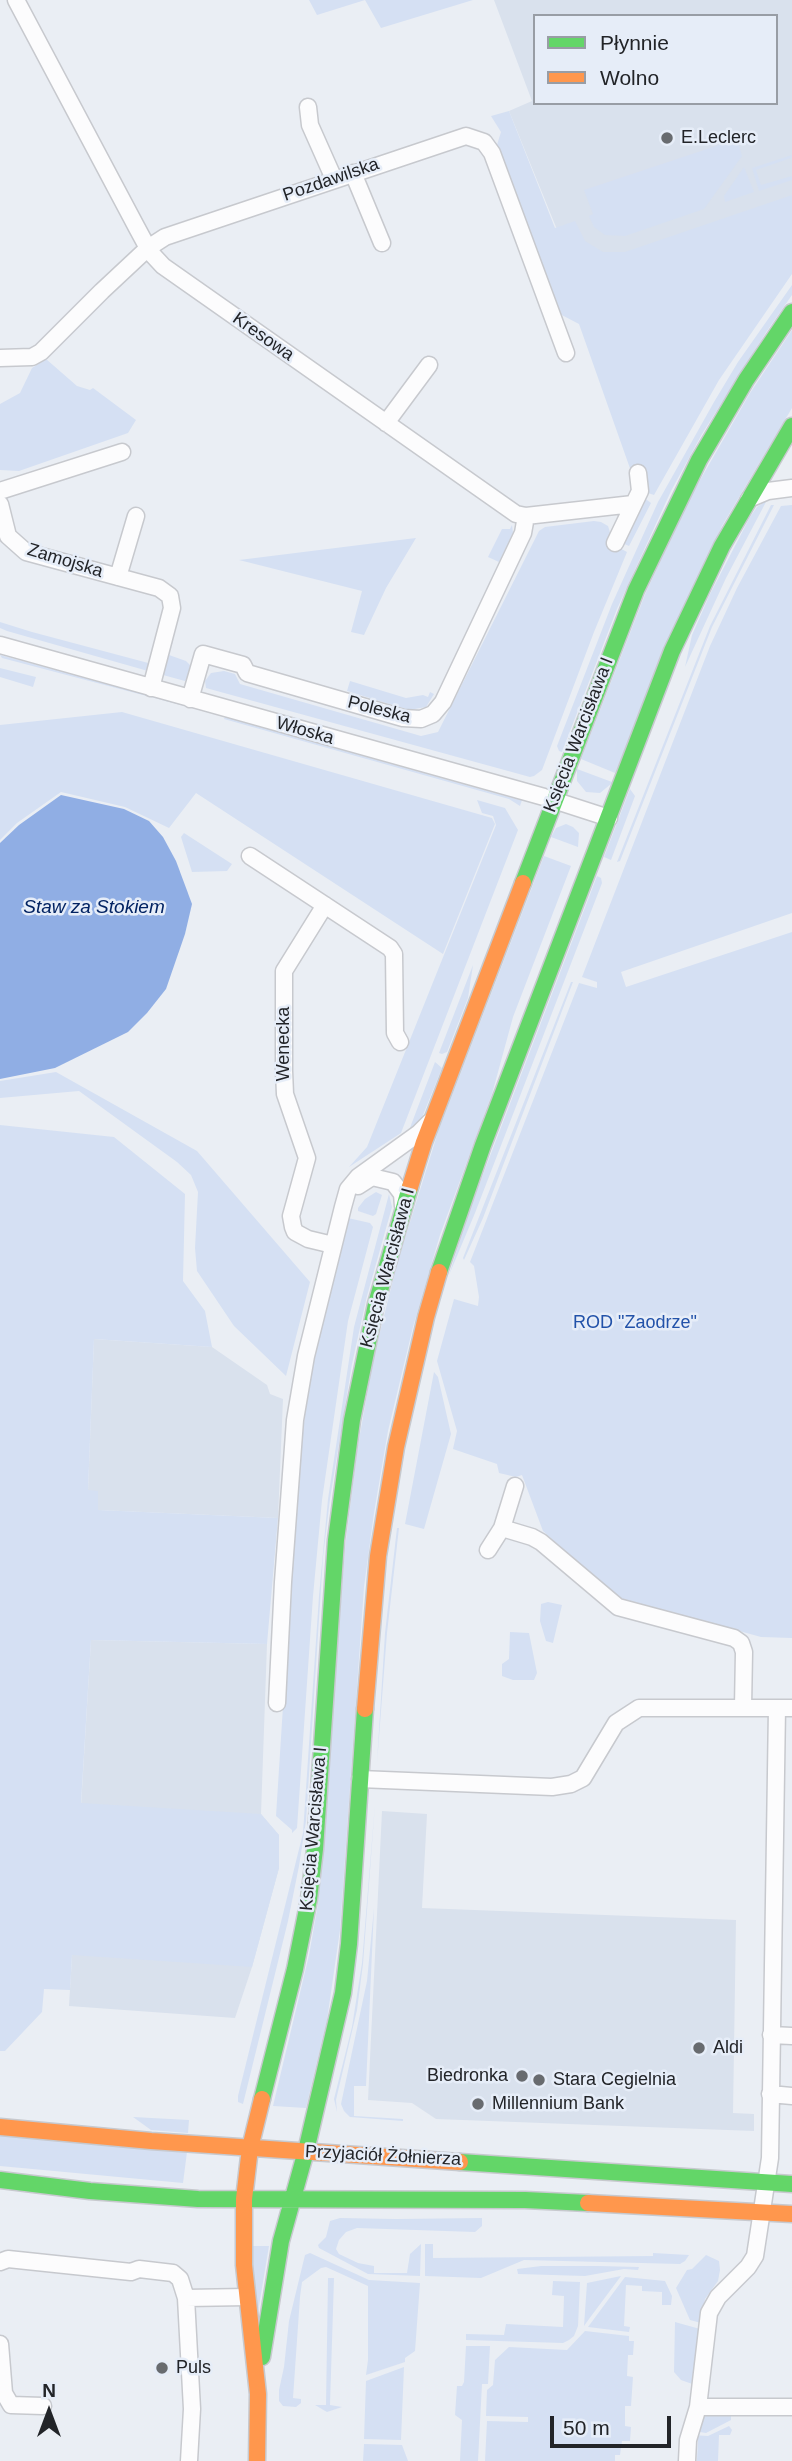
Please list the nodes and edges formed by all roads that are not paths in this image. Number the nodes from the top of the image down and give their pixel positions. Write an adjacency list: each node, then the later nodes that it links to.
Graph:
1 (16, 0): 6 (street, Kresowa)
2 (308, 107): 4 (street)
3 (353, 173): 4 (street, Pozdawilska); 5 (street); 8 (street, Pozdawilska)
4 (334, 179): 6 (street, Pozdawilska)
5 (382, 243)
6 (148, 248): 9 (street, Pozdawilska); 11 (street, Kresowa)
7 (792, 312): 27 (street, Księcia Warcisława I)
8 (566, 353)
9 (0, 358)
10 (429, 365): 11 (street)
11 (386, 423): 21 (street, Kresowa)
12 (792, 426): 17 (street, Księcia Warcisława I)
13 (122, 452): 16 (street)
14 (638, 473): 19 (street)
15 (792, 488): 17 (street)
16 (0, 491)
17 (747, 501): 28 (street, Księcia Warcisława I)
18 (0, 504): 23 (street, Zamojska)
19 (633, 504): 21 (street); 22 (street)
20 (136, 516): 23 (street, Zamojska)
21 (526, 516): 26 (street, Poleska)
22 (615, 543)
23 (118, 577): 25 (street, Zamojska)
24 (0, 645): 25 (street, Włoska)
25 (151, 688): 26 (street, Włoska)
26 (190, 699): 27 (street, Włoska)
27 (554, 800): 28 (street, Włoska); 32 (street, Księcia Warcisława I)
28 (609, 818): 42 (street, Księcia Warcisława I)
29 (250, 856): 30 (street)
30 (325, 905): 31 (street); 35 (street, Wenecka)
31 (400, 1042)
32 (432, 1120): 33 (street); 34 (street, Księcia Warcisława I)
33 (342, 1207): 34 (street); 35 (street)
34 (403, 1207): 48 (street, Księcia Warcisława I)
35 (333, 1245): 39 (street)
36 (515, 1486): 37 (street)
37 (502, 1528): 38 (street); 40 (street)
38 (488, 1550)
39 (278, 1703)
40 (743, 1707): 41 (street); 42 (street)
41 (785, 1708): 43 (street)
42 (360, 1779): 49 (street, Księcia Warcisława I)
43 (771, 2035): 44 (street); 45 (street)
44 (792, 2036)
45 (771, 2094): 46 (street); 51 (street)
46 (792, 2096)
47 (0, 2127): 48 (street, Przyjaciół Żołnierza)
48 (250, 2148): 49 (street, Przyjaciół Żołnierza); 53 (street, Księcia Warcisława I)
49 (306, 2151): 51 (street, Przyjaciół Żołnierza); 54 (street, Księcia Warcisława I)
50 (0, 2180): 53 (street)
51 (767, 2182): 52 (street, Przyjaciół Żołnierza); 55 (street)
52 (792, 2184)
53 (244, 2199): 54 (street); 58 (street, Księcia Warcisława I)
54 (292, 2200): 55 (street); 61 (street, Księcia Warcisława I)
55 (761, 2212): 56 (street); 63 (street)
56 (792, 2214)
57 (0, 2262): 59 (street)
58 (247, 2297): 59 (street); 61 (street, Księcia Warcisława I)
59 (186, 2298): 65 (street)
60 (0, 2344): 62 (street)
61 (258, 2394): 66 (street, Księcia Warcisława I)
62 (43, 2406)
63 (698, 2407): 64 (street); 67 (street)
64 (792, 2407)
65 (189, 2461)
66 (257, 2461)
67 (687, 2461)

